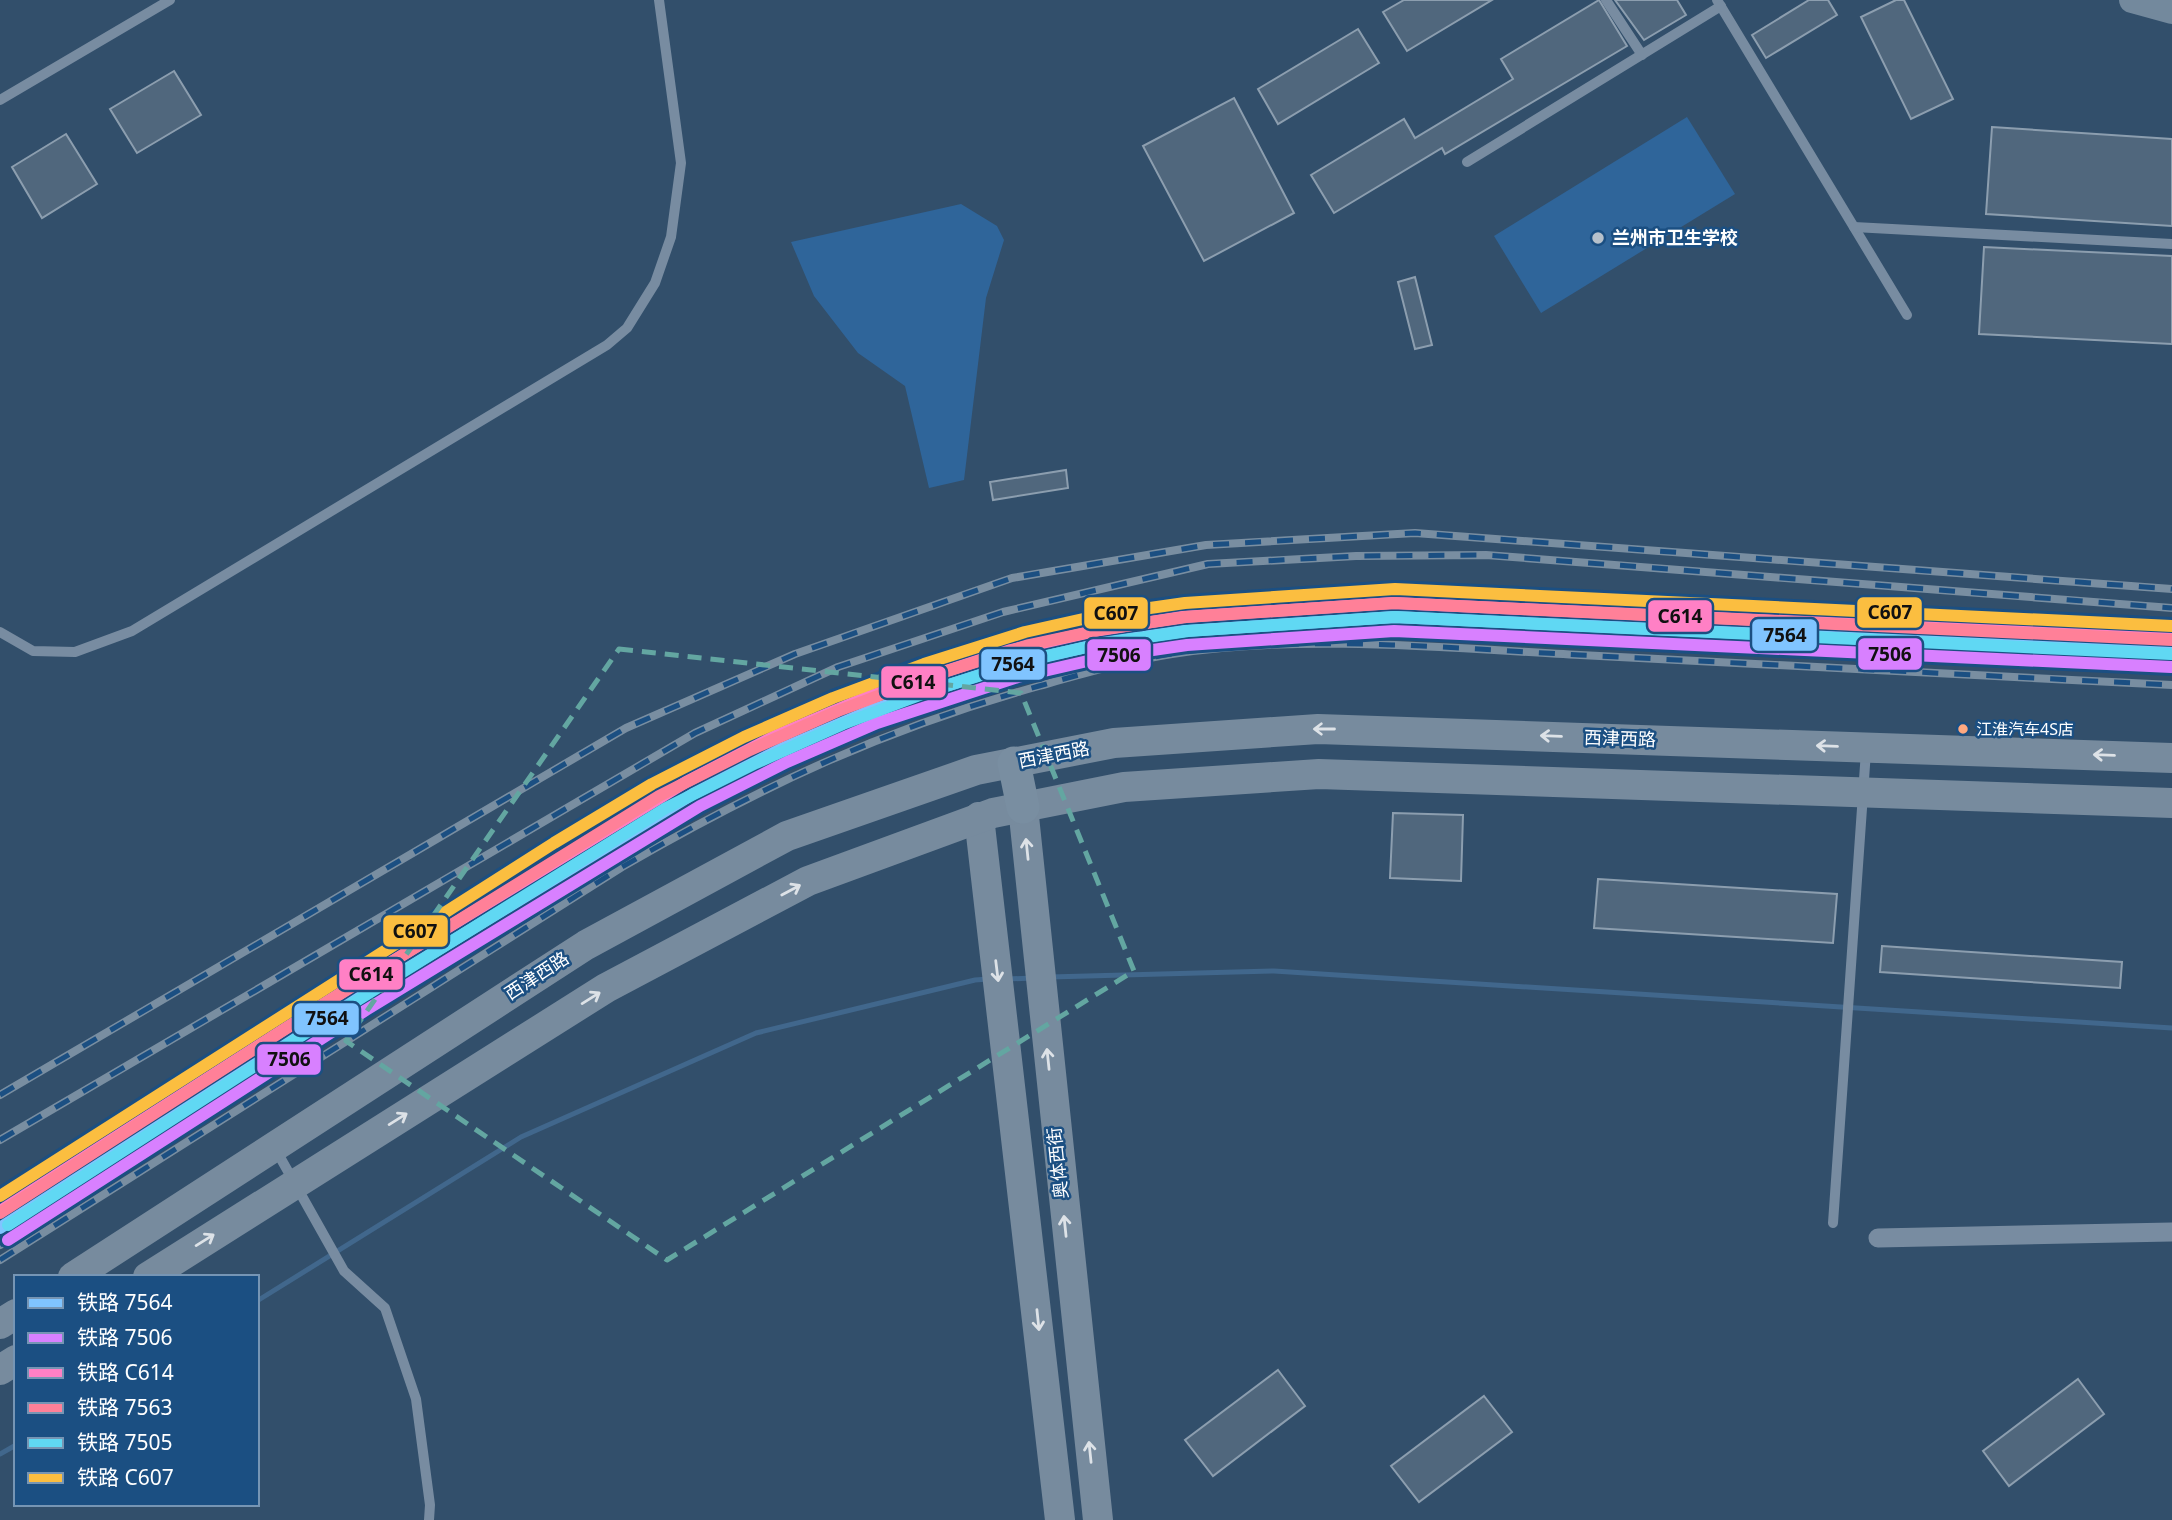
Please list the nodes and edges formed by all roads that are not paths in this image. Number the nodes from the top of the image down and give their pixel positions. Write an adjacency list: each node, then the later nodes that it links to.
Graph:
1 (170, 0): 8 (lane)
2 (659, 0): 13 (lane)
3 (1606, 0): 7 (lane)
4 (2132, 0): 6 (main road)
5 (1719, 3): 7 (lane); 10 (lane)
6 (2172, 11)
7 (1642, 55): 9 (lane)
8 (0, 100)
9 (1467, 162)
10 (1854, 227): 11 (lane); 12 (lane)
11 (2172, 244)
12 (1906, 315)
13 (0, 632)
14 (1866, 747): 15 (main road, 西津西路, one-way to 14); 16 (main road, 西津西路, one-way to 16); 17 (lane)
15 (2172, 758)
16 (1014, 763): 19 (highway); 21 (main road, 西津西路)
17 (1864, 792): 18 (main road); 19 (main road); 23 (lane)
18 (2172, 803)
19 (1023, 807): 20 (main road); 30 (main road, 奥体西街, one-way to 19)
20 (979, 817): 22 (main road, one-way to 20); 29 (main road, one-way to 29)
21 (274, 1147): 22 (lane); 26 (main road, 西津西路)
22 (297, 1183): 27 (main road, one-way to 22); 28 (lane)
23 (1833, 1223)
24 (2172, 1232): 25 (street)
25 (1878, 1238)
26 (76, 1275)
27 (151, 1275)
28 (429, 1520)
29 (1060, 1520)
30 (1098, 1520)

